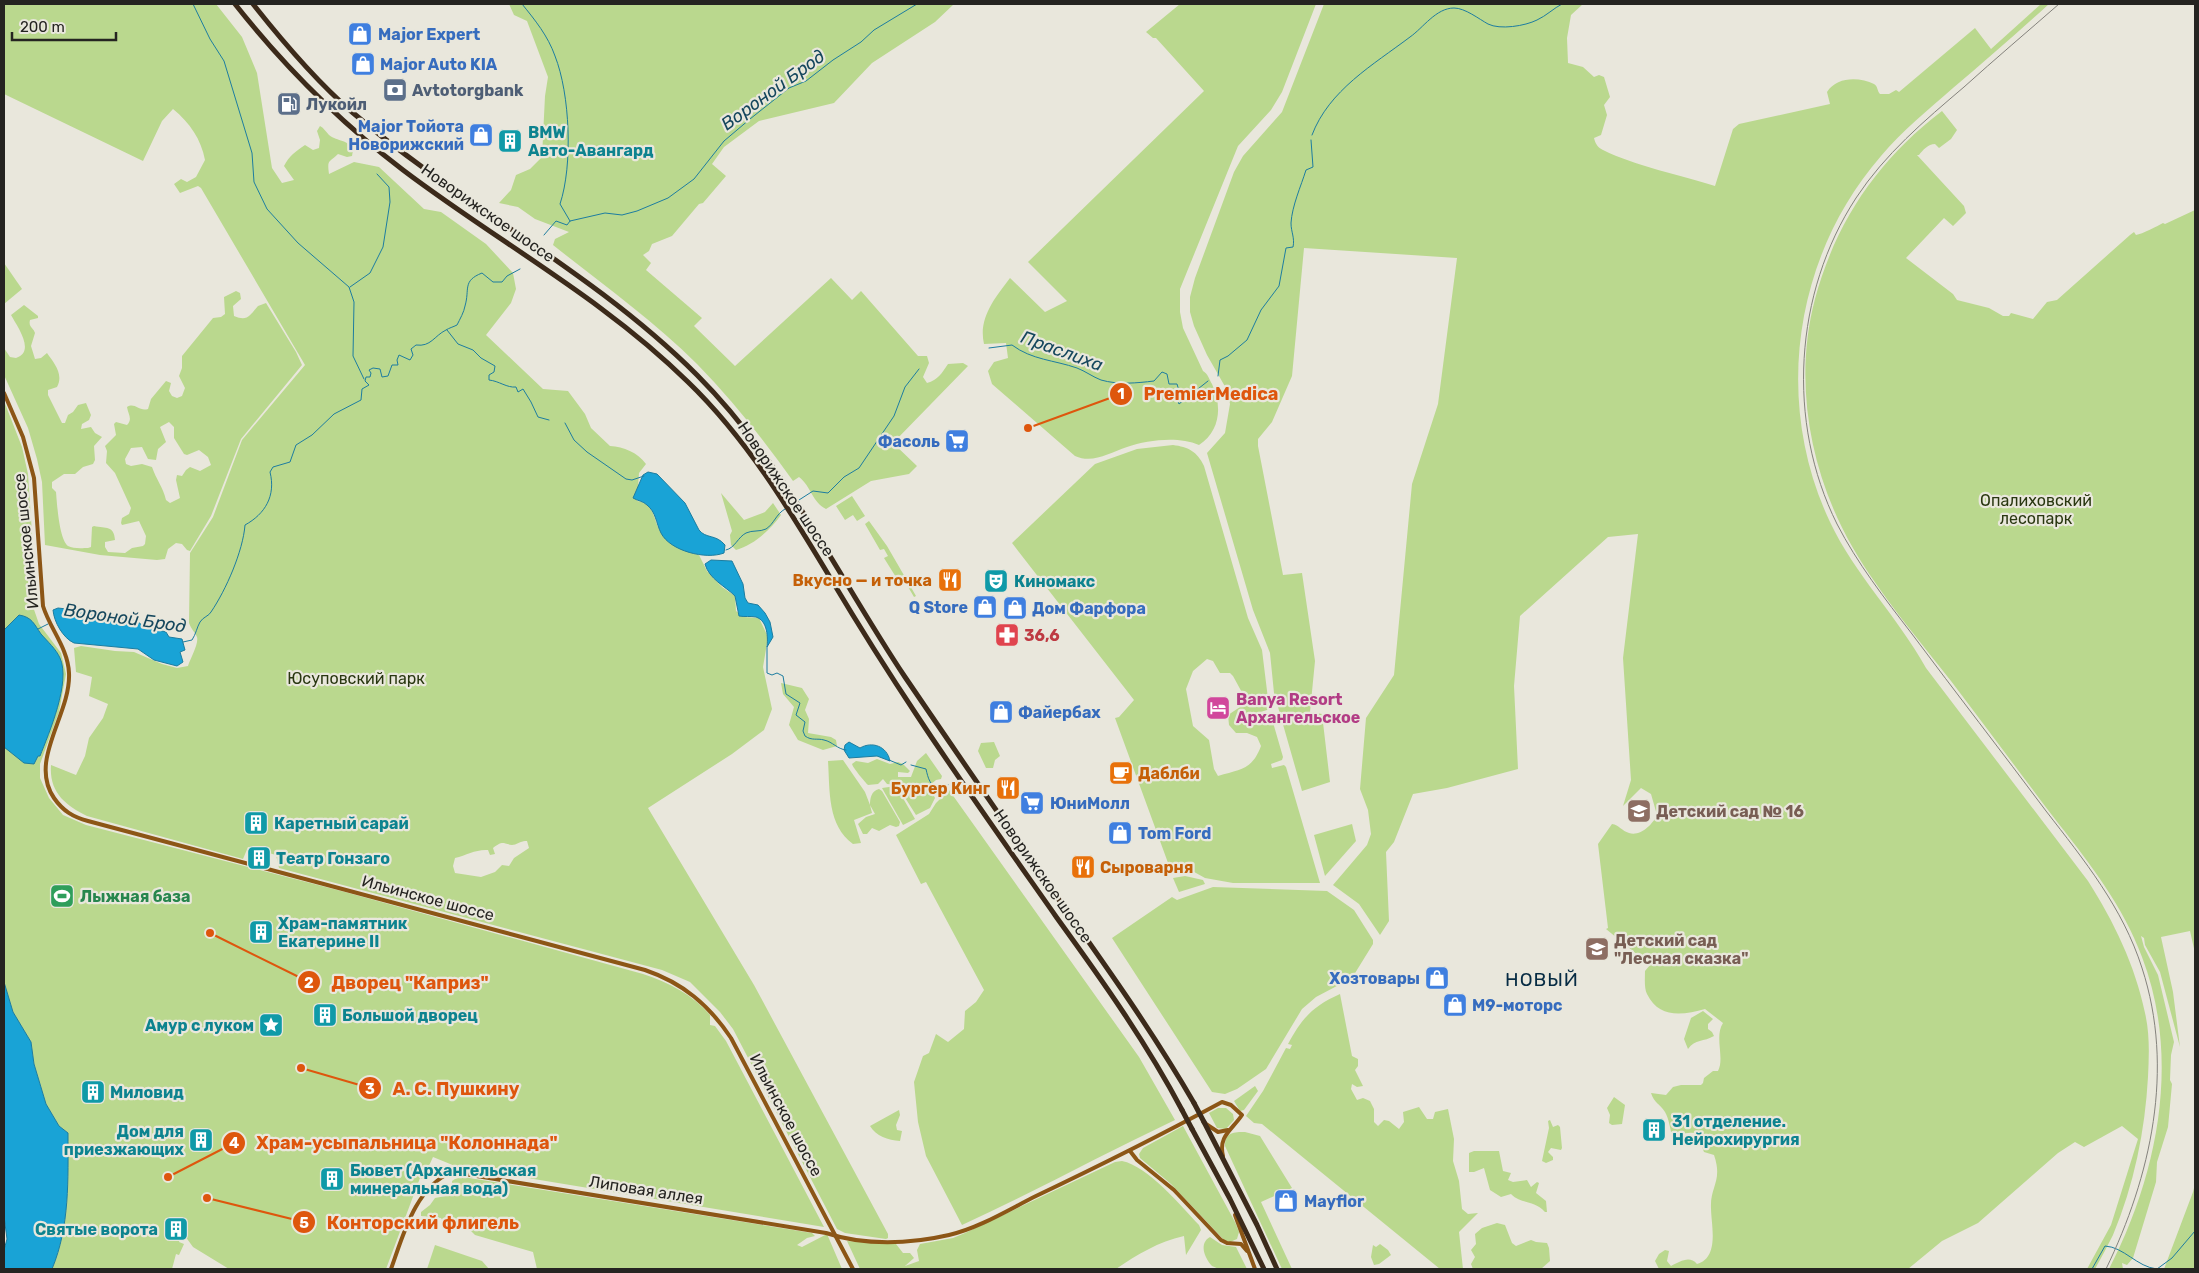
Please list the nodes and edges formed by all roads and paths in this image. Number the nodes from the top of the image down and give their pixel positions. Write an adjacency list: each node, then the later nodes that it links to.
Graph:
1 (235, 4): 8 (highway, Новорижское шоссе, bridge)
2 (253, 4): 4 (highway, Новорижское шоссе, bridge)
3 (4, 392): 10 (main road, Ильинское шоссе)
4 (1204, 1122): 5 (main road); 7 (highway, Новорижское шоссе)
5 (1228, 1130): 6 (main road, Липовая аллея); 7 (main road)
6 (1130, 1151): 10 (main road, Липовая аллея); 11 (main road)
7 (1224, 1160): 17 (highway, Новорижское шоссе)
8 (1230, 1198): 9 (main road); 16 (highway, Новорижское шоссе)
9 (1239, 1227): 11 (main road); 12 (main road)
10 (836, 1236): 13 (main road, Липовая аллея); 14 (main road, Ильинское шоссе)
11 (1234, 1243): 12 (main road)
12 (1247, 1251): 15 (main road)
13 (391, 1269)
14 (853, 1269)
15 (1255, 1269)
16 (1264, 1269)
17 (1277, 1269)

